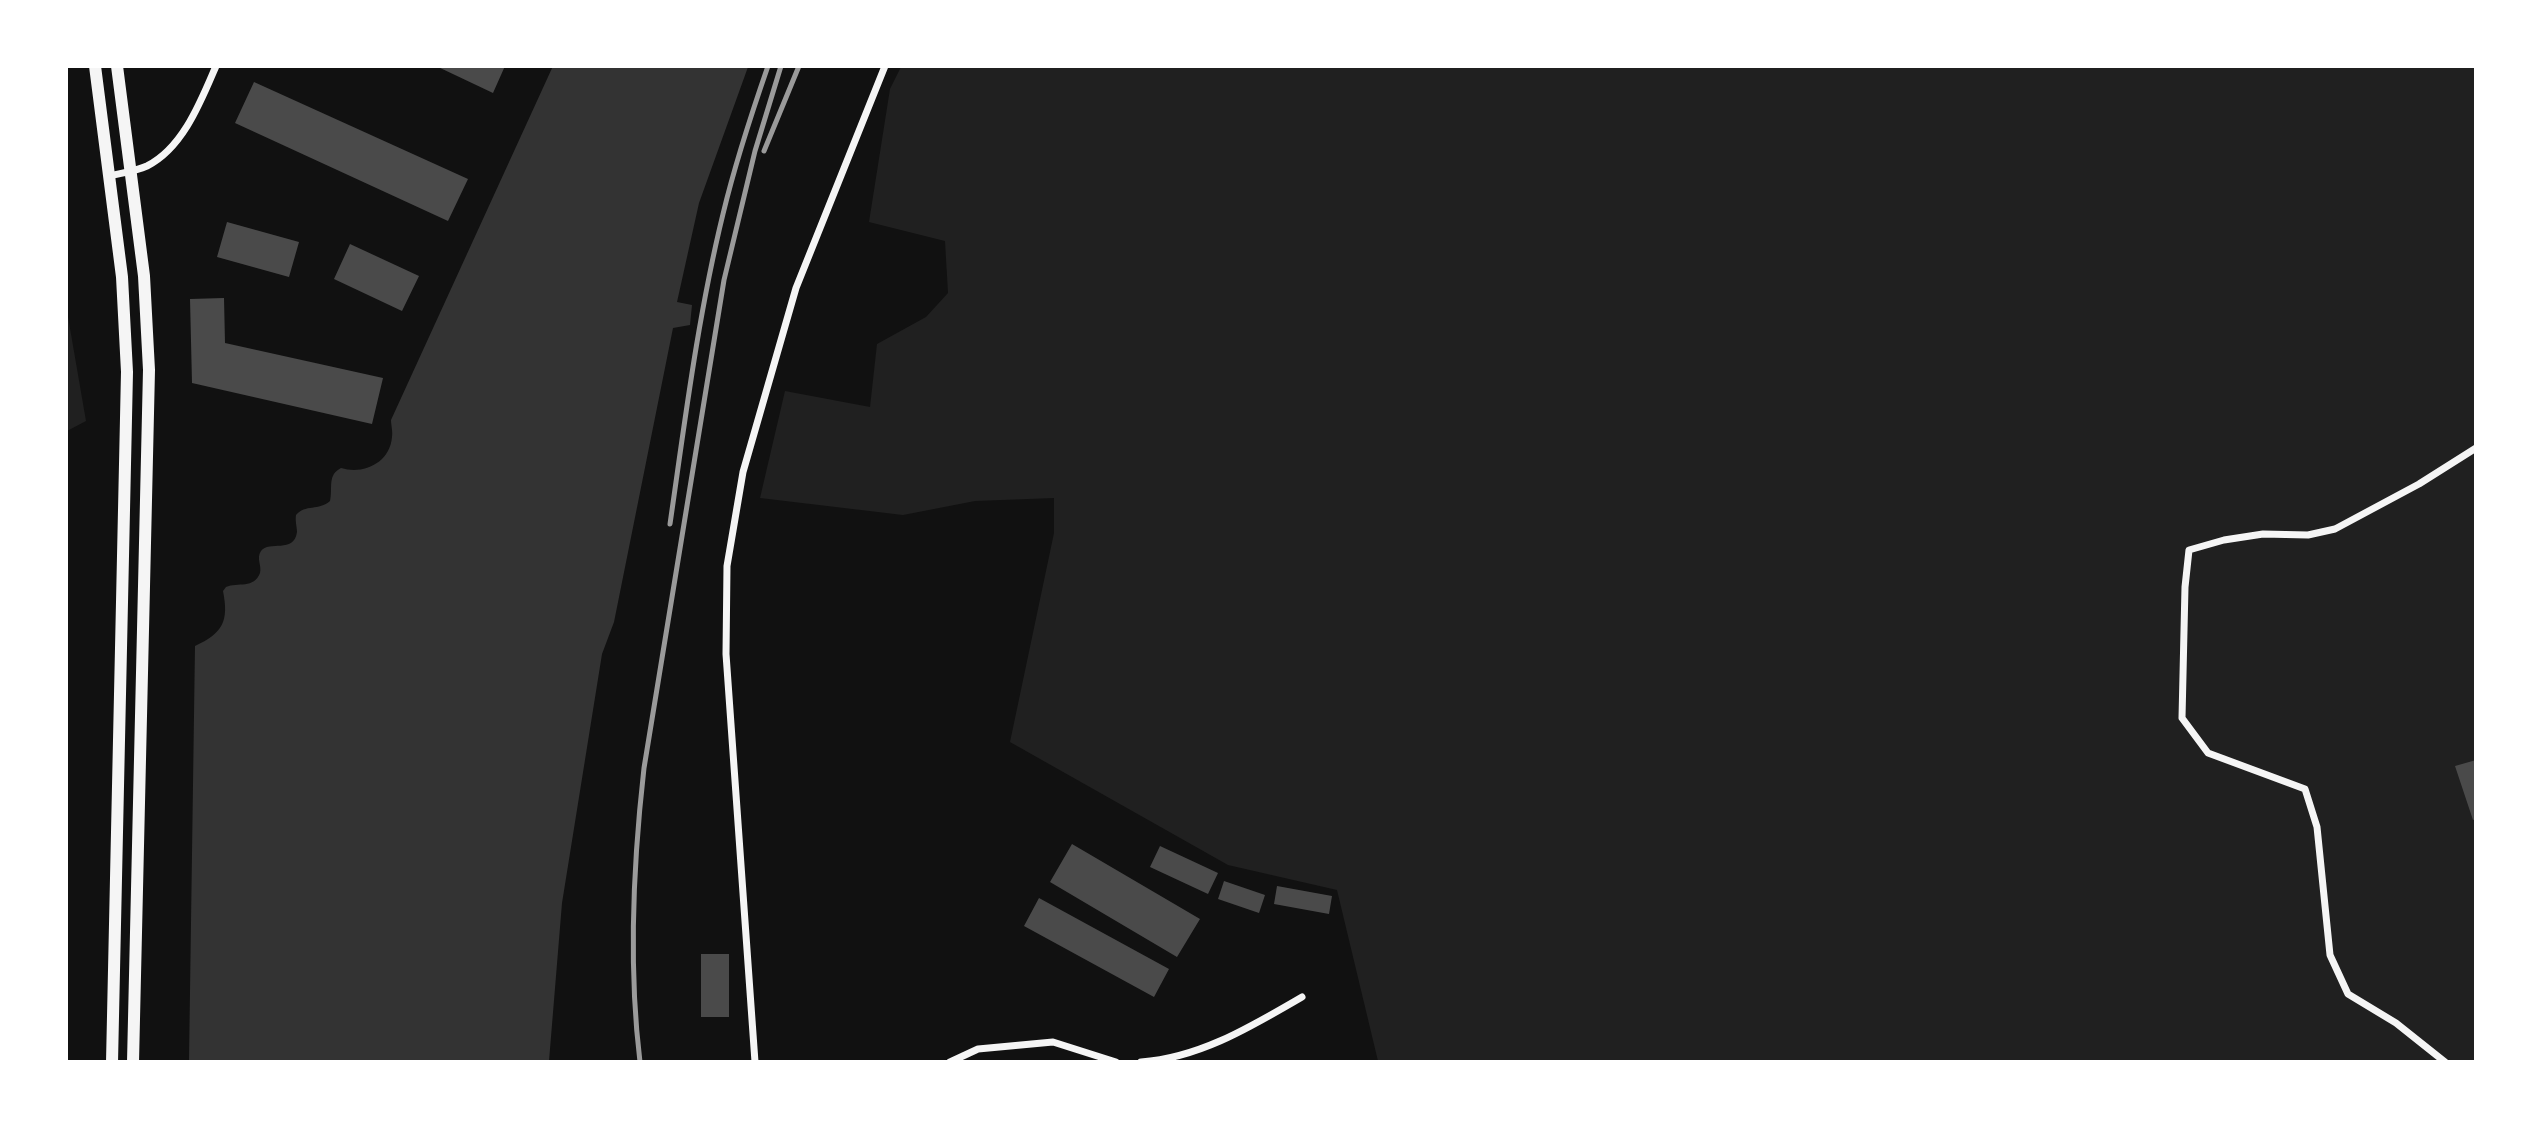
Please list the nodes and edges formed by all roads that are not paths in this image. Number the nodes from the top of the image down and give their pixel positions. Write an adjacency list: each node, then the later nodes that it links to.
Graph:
1 (95, 66): 6 (main road)
2 (117, 66): 5 (main road)
3 (216, 66): 5 (street)
4 (885, 66): 11 (street)
5 (131, 171): 6 (street); 10 (main road)
6 (109, 176): 9 (main road)
7 (2476, 448): 15 (street)
8 (1302, 996): 14 (street)
9 (112, 1062)
10 (133, 1062)
11 (755, 1062)
12 (950, 1062): 13 (street)
13 (1116, 1062)
14 (1141, 1062)
15 (2445, 1062)

